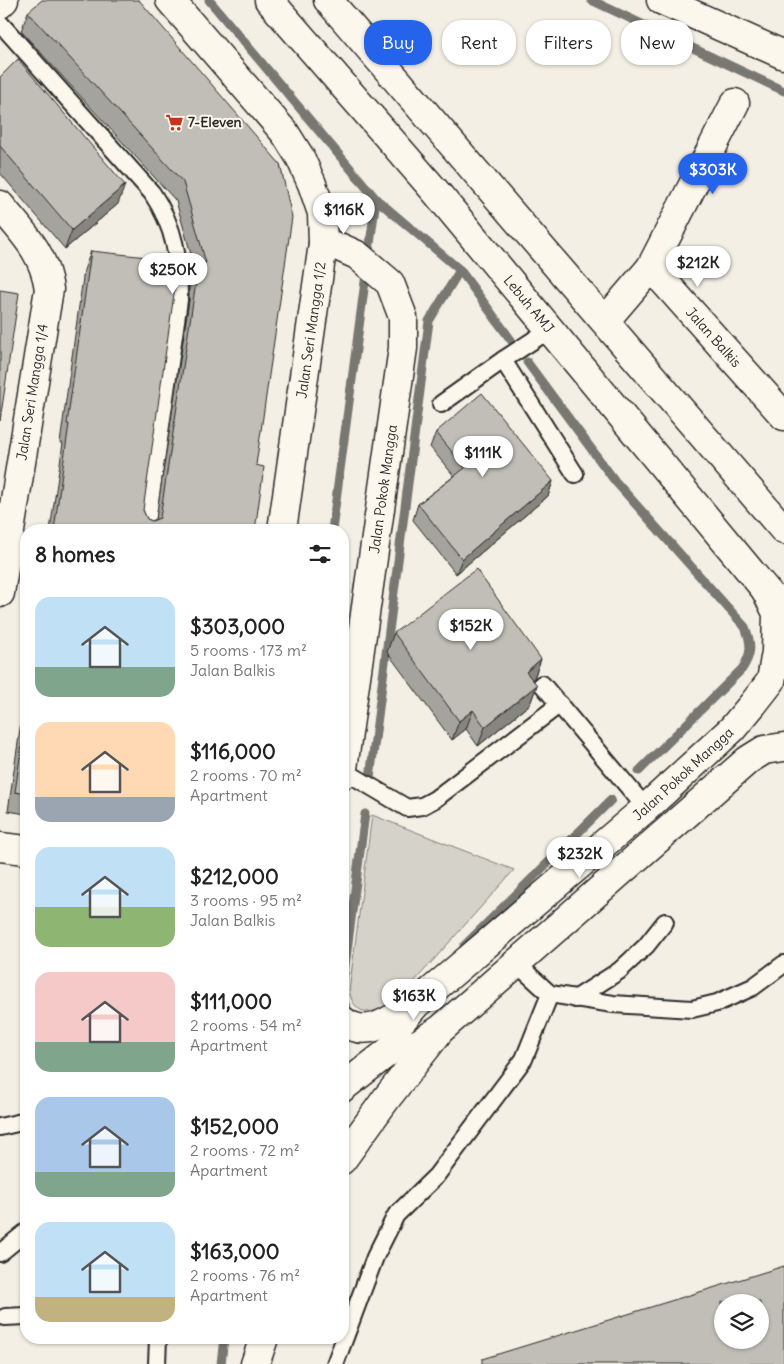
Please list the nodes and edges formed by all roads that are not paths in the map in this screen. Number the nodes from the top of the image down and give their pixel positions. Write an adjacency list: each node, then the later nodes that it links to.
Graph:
1 (4, 0): 6 (main road)
2 (170, 0): 11 (main road, Jalan Seri Mangga 1/2)
3 (269, 0): 14 (main road, Lebuh AMJ)
4 (328, 0): 13 (main road)
5 (661, 0): 8 (main road)
6 (0, 4)
7 (0, 23): 19 (lane)
8 (784, 55)
9 (735, 103): 12 (main road)
10 (0, 205): 23 (main road, Jalan Seri Mangga 1/4)
11 (323, 244): 20 (main road, Jalan Seri Mangga 1/2); 27 (main road, Jalan Pokok Mangga)
12 (651, 267): 13 (main road); 17 (main road, Jalan Balkis)
13 (605, 321): 21 (main road)
14 (549, 330): 15 (lane); 22 (main road, Lebuh AMJ)
15 (503, 360): 16 (lane); 18 (lane)
16 (441, 404)
17 (784, 416)
18 (575, 474)
19 (147, 524)
20 (283, 524)
21 (784, 530)
22 (766, 591): 24 (main road, Lebuh AMJ); 30 (main road, Jalan Pokok Mangga)
23 (0, 593)
24 (784, 612)
25 (542, 684): 26 (lane)
26 (560, 704): 29 (lane); 30 (lane)
27 (349, 730)
28 (784, 747): 34 (main road)
29 (349, 775)
30 (646, 808): 38 (main road, Jalan Pokok Mangga)
31 (0, 846): 32 (main road)
32 (20, 849)
33 (665, 922): 37 (lane)
34 (516, 963): 36 (lane); 40 (main road)
35 (784, 964): 37 (lane)
36 (550, 994): 37 (lane); 50 (lane)
37 (575, 999)
38 (416, 1004): 39 (main road); 41 (main road, Jalan Pokok Mangga)
39 (349, 1026)
40 (441, 1029): 41 (main road); 45 (main road)
41 (397, 1045): 42 (main road)
42 (349, 1083)
43 (20, 1122): 44 (lane)
44 (0, 1127)
45 (349, 1150)
46 (20, 1237): 47 (lane)
47 (0, 1253)
48 (20, 1316): 49 (lane)
49 (4, 1317)
50 (349, 1327)
51 (158, 1344): 55 (lane)
52 (258, 1344): 56 (main road)
53 (262, 1344): 56 (main road)
54 (342, 1344): 57 (lane)
55 (157, 1364)
56 (255, 1364)
57 (335, 1364)

